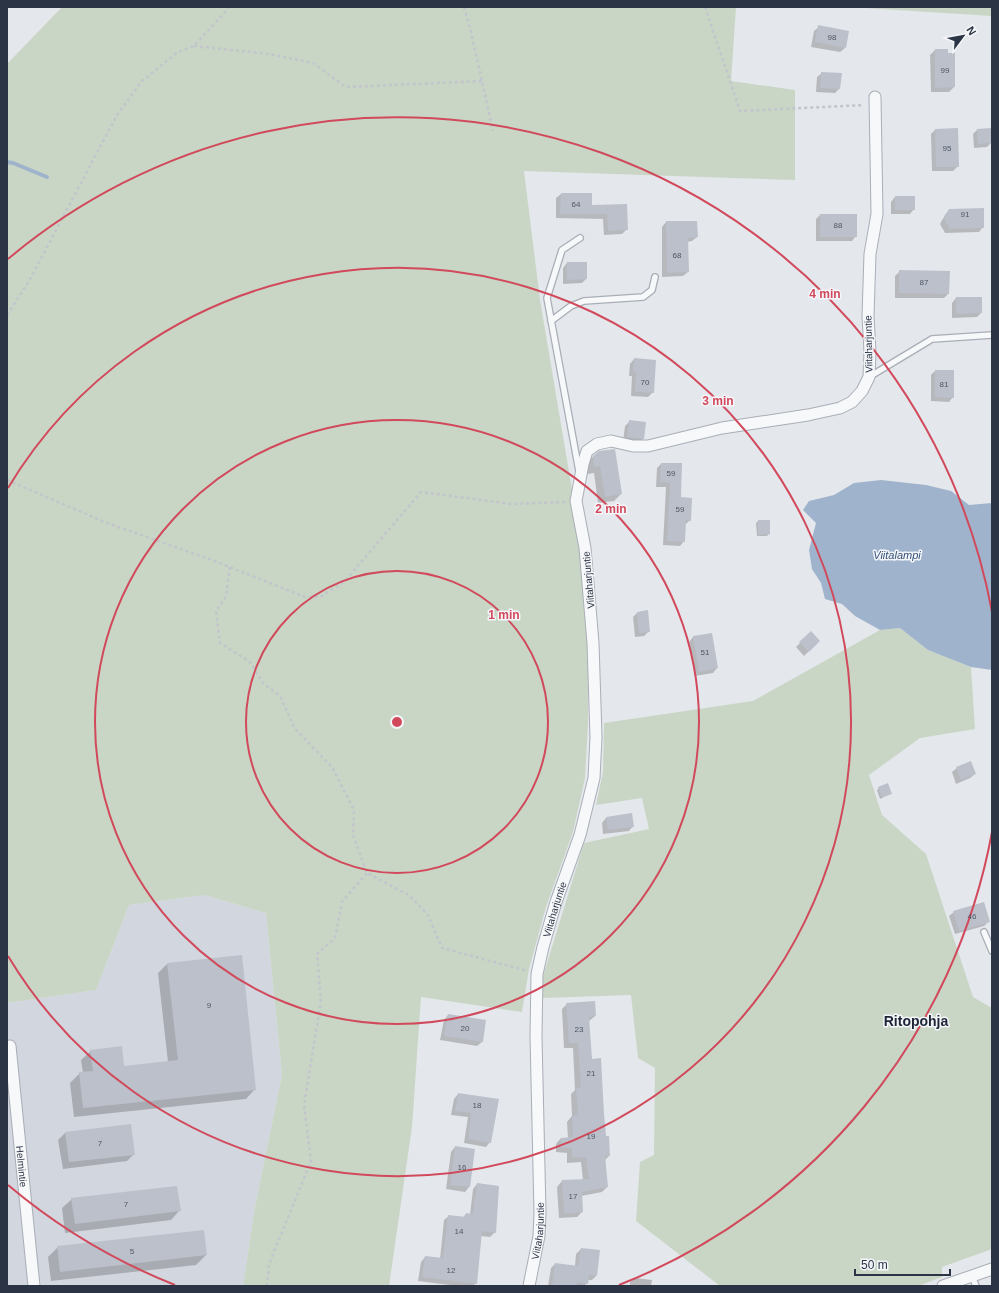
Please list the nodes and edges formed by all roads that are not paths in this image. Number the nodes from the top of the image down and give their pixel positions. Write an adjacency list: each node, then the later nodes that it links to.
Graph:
1 (875, 100): 6 (street, Viitaharjuntie)
2 (580, 238): 4 (lane)
3 (655, 277): 4 (lane)
4 (551, 321): 7 (lane)
5 (992, 335): 6 (lane)
6 (869, 377): 7 (street, Viitaharjuntie)
7 (580, 477): 14 (street, Viitaharjuntie)
8 (984, 932): 9 (lane)
9 (992, 951)
10 (10, 1046): 13 (street, Helmintie)
11 (992, 1269): 12 (street)
12 (974, 1281): 15 (street)
13 (34, 1286)
14 (529, 1286)
15 (942, 1286)

